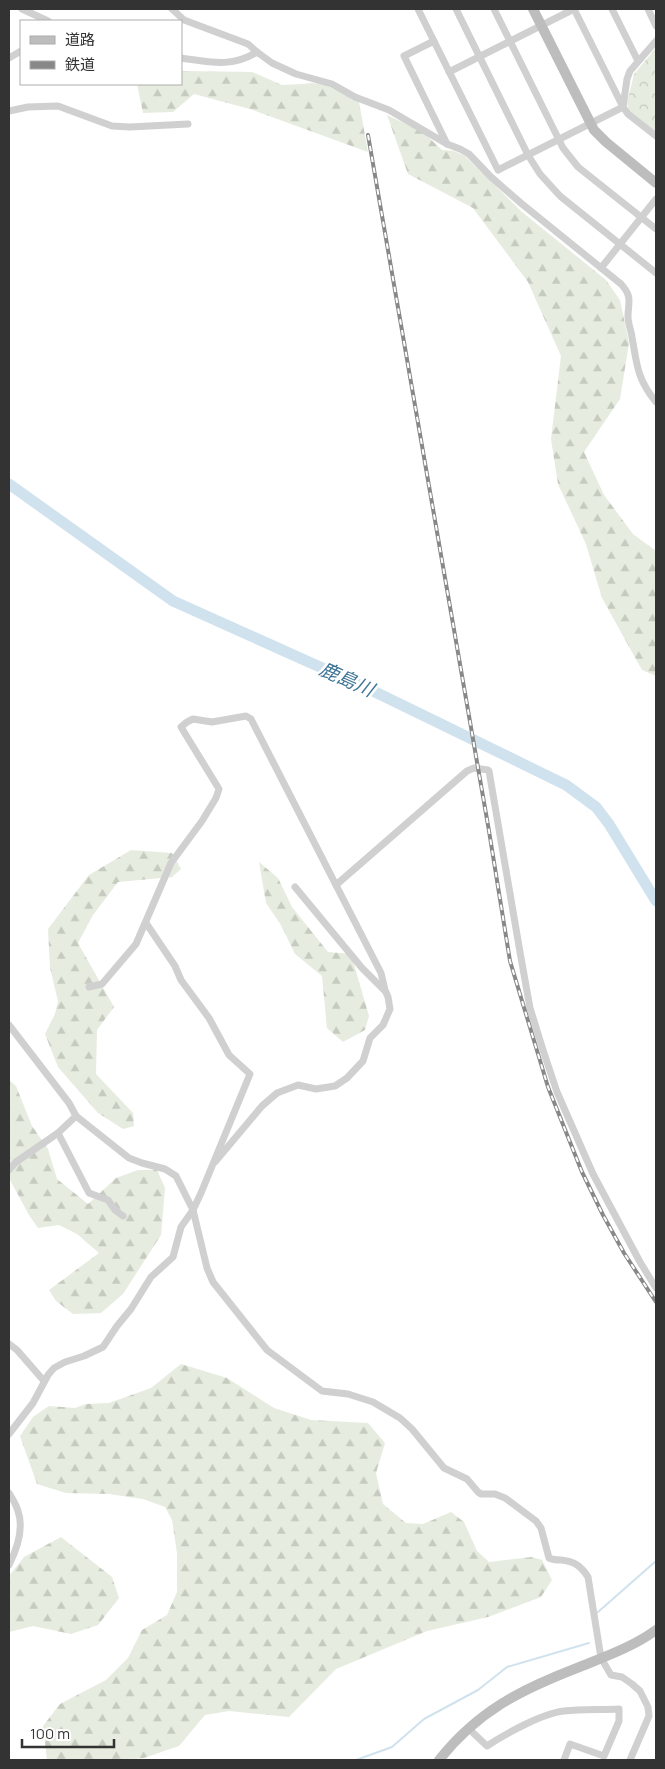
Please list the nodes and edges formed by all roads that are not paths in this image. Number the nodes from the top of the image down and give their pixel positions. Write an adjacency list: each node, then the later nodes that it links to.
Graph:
1 (22, 9): 10 (street)
2 (172, 9): 13 (street)
3 (418, 9): 17 (street)
4 (456, 9): 22 (street)
5 (494, 9): 18 (street)
6 (534, 9): 15 (street)
7 (574, 9): 15 (street); 27 (street)
8 (612, 9): 25 (street)
9 (648, 9): 16 (street)
10 (30, 13): 11 (street); 12 (street)
11 (40, 20)
12 (46, 20)
13 (181, 20)
14 (183, 23): 21 (street)
15 (542, 25): 18 (street); 29 (street)
16 (656, 26)
17 (434, 41): 26 (street); 33 (street)
18 (510, 41): 22 (street); 32 (street)
19 (656, 41): 25 (street)
20 (20, 52): 23 (street)
21 (257, 52): 24 (street); 33 (street)
22 (479, 57): 26 (street); 34 (street)
23 (9, 58)
24 (182, 58)
25 (638, 61): 27 (street)
26 (449, 72): 34 (street)
27 (623, 107): 29 (street); 31 (street)
28 (9, 111): 30 (street)
29 (590, 123): 32 (street); 35 (street)
30 (188, 124)
31 (656, 136)
32 (558, 139): 34 (street); 37 (street)
33 (447, 144): 40 (street)
34 (528, 154): 39 (street)
35 (656, 183)
36 (656, 199): 37 (street)
37 (641, 217): 38 (street); 39 (street)
38 (656, 229)
39 (620, 244): 40 (street); 41 (street)
40 (600, 268): 42 (street)
41 (656, 273)
42 (656, 399)
43 (336, 885): 45 (street); 47 (street); 55 (street)
44 (295, 887): 47 (street)
45 (146, 923): 46 (street); 51 (street)
46 (88, 987)
47 (385, 990): 51 (street)
48 (9, 1025): 49 (street)
49 (76, 1116): 50 (street); 53 (street)
50 (58, 1133): 52 (street); 54 (street)
51 (214, 1162): 53 (street)
52 (9, 1170)
53 (193, 1210): 57 (street); 62 (street)
54 (123, 1216)
55 (656, 1288)
56 (9, 1344): 57 (street)
57 (44, 1381): 58 (street)
58 (9, 1434)
59 (9, 1492): 60 (street)
60 (9, 1565)
61 (656, 1630): 62 (street)
62 (601, 1658): 63 (street); 66 (street)
63 (468, 1728): 64 (street); 65 (street)
64 (439, 1760)
65 (564, 1760)
66 (630, 1760)

